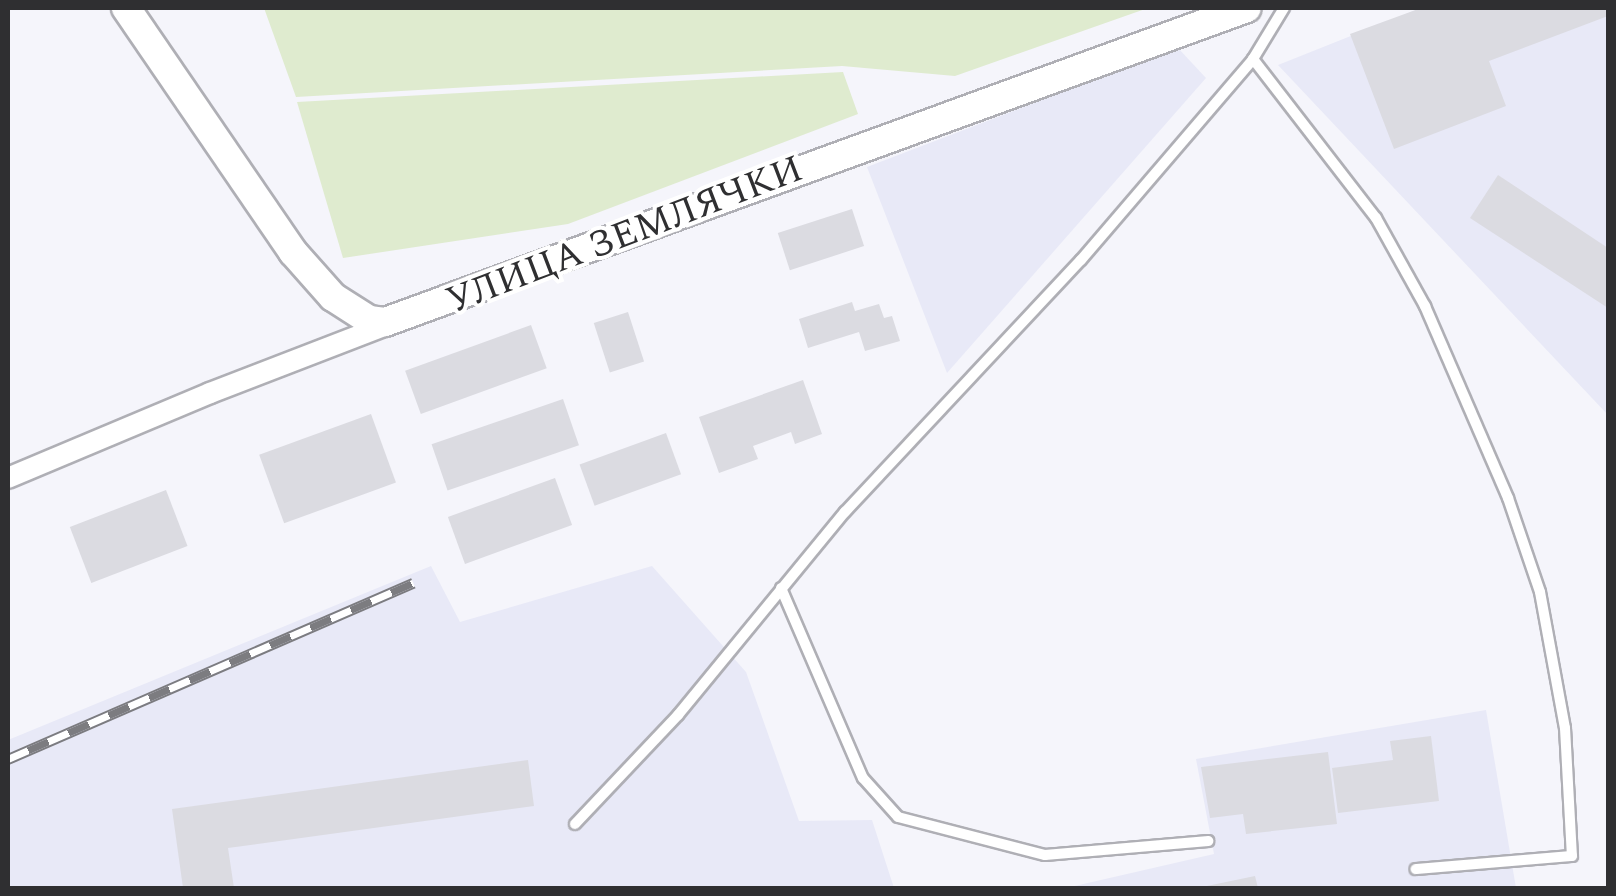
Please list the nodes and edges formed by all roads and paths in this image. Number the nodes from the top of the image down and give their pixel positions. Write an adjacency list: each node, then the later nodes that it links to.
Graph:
1 (126, 8): 5 (street)
2 (1247, 8): 5 (street, УЛИЦА ЗЕМЛЯЧКИ)
3 (1284, 8): 4 (lane)
4 (1252, 59): 7 (lane); 10 (lane)
5 (407, 318): 6 (street, УЛИЦА ЗЕМЛЯЧКИ)
6 (8, 478)
7 (781, 588): 8 (lane); 9 (lane)
8 (575, 824)
9 (1208, 841)
10 (1416, 870)

